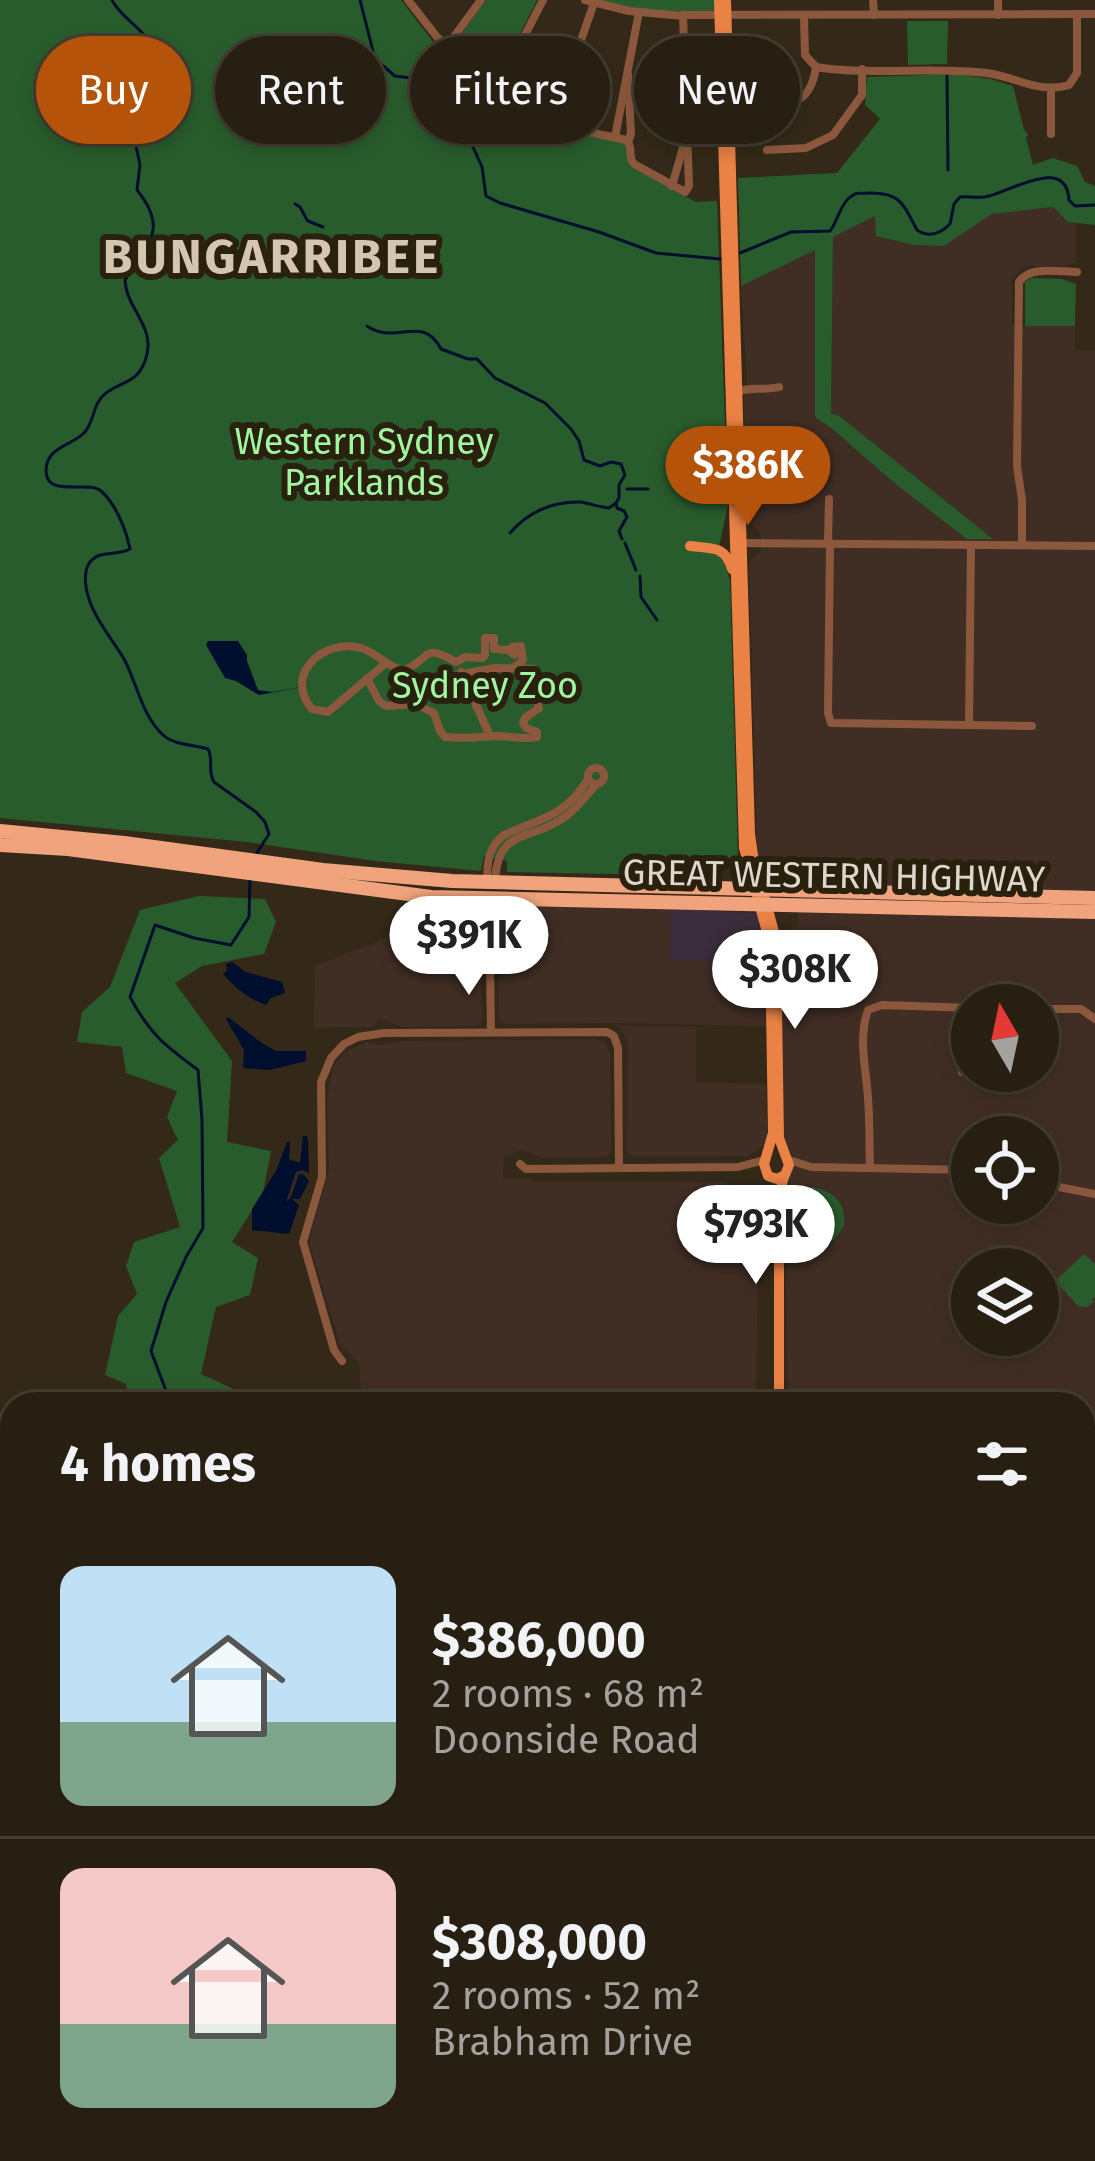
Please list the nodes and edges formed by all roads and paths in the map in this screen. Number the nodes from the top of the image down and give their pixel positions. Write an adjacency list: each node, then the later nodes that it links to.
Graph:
1 (408, 0): 2 (street)
2 (481, 0)
3 (543, 0): 16 (street)
4 (723, 0): 15 (main road)
5 (873, 0): 13 (street)
6 (998, 0): 14 (street)
7 (589, 2): 8 (street); 17 (street)
8 (639, 12): 11 (street); 21 (street)
9 (1077, 14): 10 (street); 14 (street); 22 (street)
10 (1095, 14)
11 (683, 15): 15 (street); 18 (street)
12 (804, 15): 13 (street); 15 (street); 19 (street)
13 (874, 15): 14 (street)
14 (998, 15)
15 (722, 16): 34 (main road); 34 (main road)
16 (525, 36)
17 (582, 36)
18 (684, 36)
19 (817, 67): 20 (street); 23 (street)
20 (862, 69): 22 (street); 30 (street)
21 (628, 74): 26 (street); 27 (street)
22 (1051, 88): 24 (street)
23 (800, 100)
24 (1051, 134)
25 (610, 136): 26 (street)
26 (615, 137): 27 (street)
27 (628, 142): 31 (street)
28 (684, 144): 31 (street)
29 (686, 144): 31 (street)
30 (767, 151)
31 (672, 186)
32 (1078, 272): 40 (street)
33 (779, 387): 34 (street)
34 (741, 394): 36 (main road)
35 (830, 499): 38 (street)
36 (738, 543): 37 (street); 43 (main road); 44 (main road)
37 (785, 543): 38 (street); 43 (street)
38 (829, 543): 39 (street); 51 (street)
39 (971, 545): 40 (street); 51 (street)
40 (1022, 545): 42 (street)
41 (690, 546): 44 (main road)
42 (1095, 546)
43 (743, 560): 63 (main road)
44 (735, 578): 58 (main road)
45 (456, 662): 46 (street); 47 (street); 48 (street)
46 (386, 663): 49 (street); 49 (street)
47 (518, 668): 48 (street); 50 (street); 53 (street)
48 (462, 674): 53 (street)
49 (368, 678): 53 (street)
50 (522, 692)
51 (969, 725): 52 (street)
52 (1033, 726)
53 (490, 736)
54 (0, 831): 57 (highway, GREAT WESTERN HIGHWAY)
55 (534, 832): 60 (street); 60 (street); 61 (street)
56 (0, 844): 57 (highway, GREAT WESTERN HIGHWAY)
57 (237, 865): 59 (highway, GREAT WESTERN HIGHWAY)
58 (747, 866): 62 (main road); 63 (main road)
59 (261, 868): 60 (highway, GREAT WESTERN HIGHWAY); 65 (highway, GREAT WESTERN HIGHWAY)
60 (491, 883): 61 (highway, GREAT WESTERN HIGHWAY); 65 (street)
61 (514, 883): 62 (highway, GREAT WESTERN HIGHWAY)
62 (679, 887): 63 (highway, GREAT WESTERN HIGHWAY)
63 (762, 897): 64 (highway, GREAT WESTERN HIGHWAY); 65 (highway, GREAT WESTERN HIGHWAY); 66 (highway, GREAT WESTERN HIGHWAY); 68 (main road); 74 (main road)
64 (1095, 898)
65 (490, 900): 72 (street)
66 (829, 905): 67 (highway, GREAT WESTERN HIGHWAY); 68 (main road)
67 (1095, 912)
68 (774, 924): 73 (main road)
69 (951, 1007): 78 (street)
70 (1059, 1009): 71 (street)
71 (1095, 1019)
72 (491, 1032): 79 (street); 85 (street)
73 (786, 1158): 74 (main road); 77 (street); 81 (main road)
74 (766, 1159): 76 (street); 82 (main road)
75 (520, 1164): 79 (street)
76 (738, 1167): 79 (street); 82 (street)
77 (811, 1167): 78 (street); 81 (street)
78 (870, 1167): 80 (street)
79 (619, 1168)
80 (951, 1169)
81 (784, 1176): 82 (main road); 86 (main road)
82 (768, 1177): 87 (main road)
83 (1059, 1187): 84 (street)
84 (1095, 1194)
85 (342, 1360)
86 (777, 1392)
87 (777, 1392)

